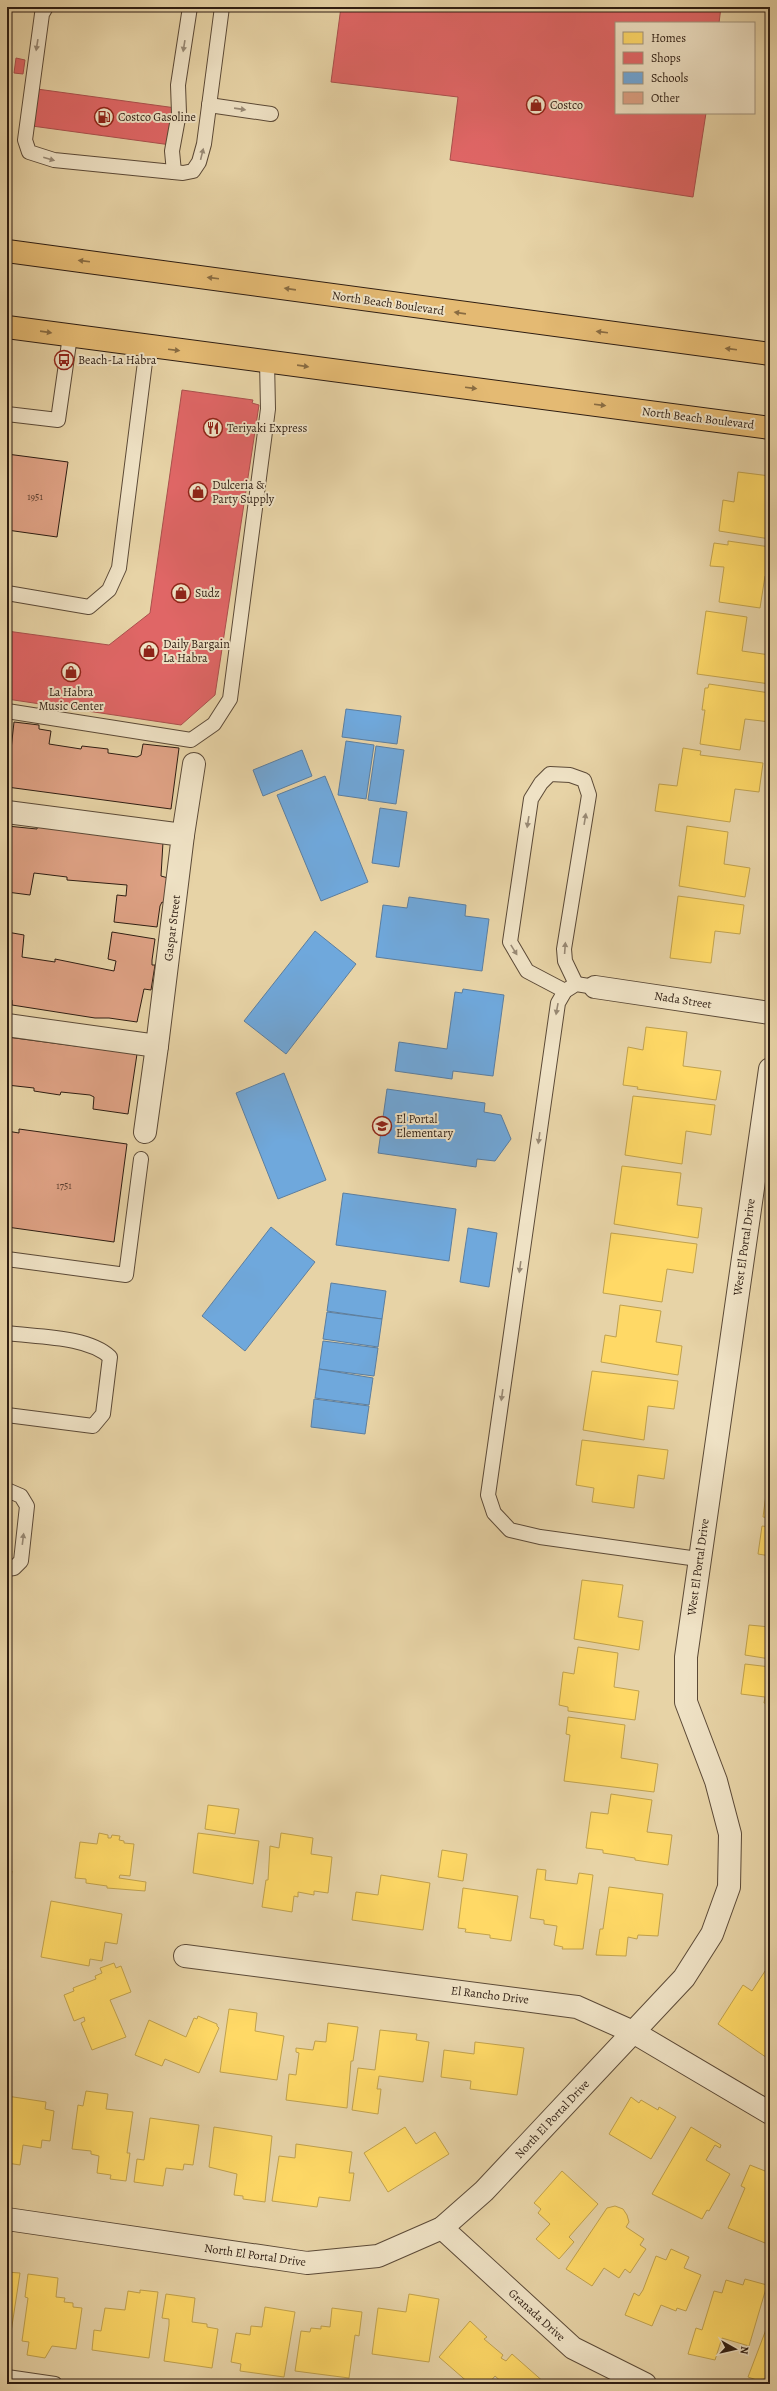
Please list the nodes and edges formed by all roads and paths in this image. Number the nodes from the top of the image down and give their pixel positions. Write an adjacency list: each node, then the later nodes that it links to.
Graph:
1 (46, 7): 6 (lane, one-way to 6)
2 (190, 7): 6 (lane, one-way to 6)
3 (222, 7): 4 (lane)
4 (209, 105): 5 (lane, one-way to 5); 6 (lane, one-way to 4)
5 (271, 114)
6 (174, 172)
7 (7, 252): 11 (main road, North Beach Boulevard, one-way to 7)
8 (7, 327): 9 (main road, North Beach Boulevard, one-way to 9)
9 (70, 336): 10 (main road, North Beach Boulevard); 13 (lane)
10 (147, 346): 12 (main road, North Beach Boulevard, one-way to 12); 15 (lane)
11 (770, 354)
12 (267, 362): 14 (main road, North Beach Boulevard, one-way to 14); 16 (lane)
13 (7, 414)
14 (770, 428)
15 (7, 593)
16 (7, 711)
17 (194, 764): 19 (street, Gaspar Street)
18 (7, 812): 19 (street)
19 (183, 835): 23 (street, Gaspar Street)
20 (579, 987): 20 (lane, one-way to 20); 21 (street, Nada Street); 31 (lane, one-way to 31)
21 (770, 1013)
22 (7, 1025): 23 (street)
23 (158, 1046): 25 (street, Gaspar Street)
24 (770, 1068): 31 (street, West El Portal Drive)
25 (146, 1132)
26 (141, 1158): 27 (lane)
27 (7, 1258)
28 (7, 1333): 29 (lane)
29 (7, 1415)
30 (7, 1490): 32 (lane, one-way to 30)
31 (698, 1559): 34 (street, West El Portal Drive)
32 (7, 1569)
33 (185, 1956): 34 (street, El Rancho Drive)
34 (633, 2032): 35 (street, El Rancho Drive); 37 (street, North El Portal Drive)
35 (770, 2113)
36 (7, 2219): 37 (street, North El Portal Drive)
37 (442, 2228): 40 (street, Granada Drive)
38 (7, 2377): 39 (lane)
39 (55, 2384)
40 (644, 2384)

